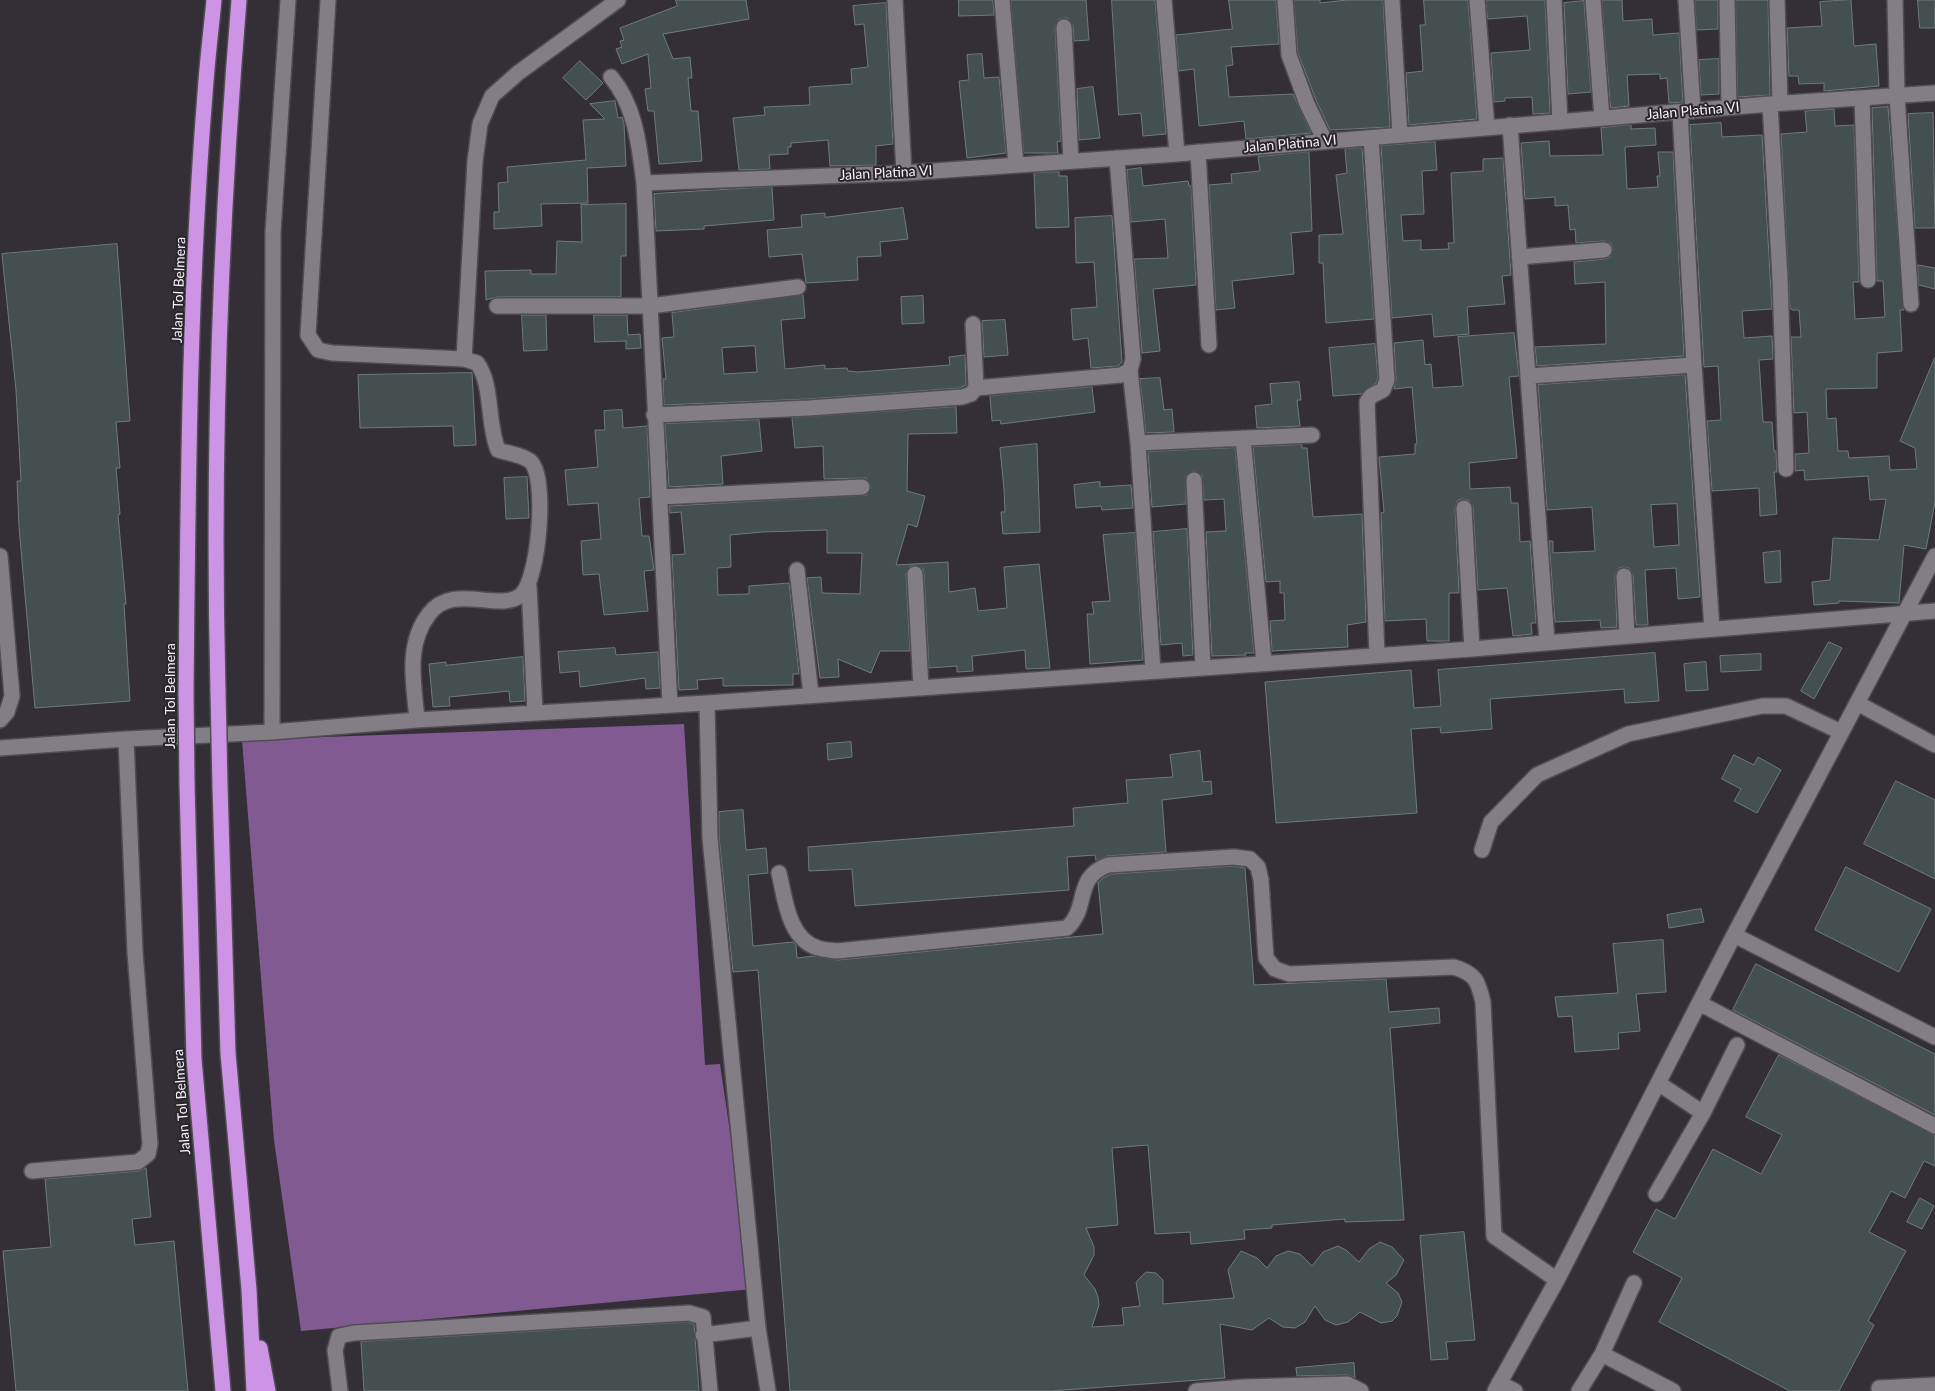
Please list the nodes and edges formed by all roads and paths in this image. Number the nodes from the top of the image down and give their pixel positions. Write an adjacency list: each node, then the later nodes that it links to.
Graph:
1 (214, 0): 112 (highway, Jalan Tol Belmera, bridge)
2 (239, 0): 105 (highway, bridge)
3 (288, 0): 87 (street)
4 (328, 0): 49 (street)
5 (618, 0): 49 (street)
6 (895, 0): 38 (street)
7 (1002, 0): 37 (street)
8 (1164, 0): 34 (street)
9 (1285, 0): 32 (street)
10 (1392, 0): 30 (street)
11 (1477, 0): 29 (street)
12 (1554, 0): 27 (street)
13 (1593, 0): 26 (street)
14 (1686, 0): 25 (street)
15 (1727, 0): 24 (street)
16 (1777, 0): 23 (street)
17 (1895, 0): 21 (street)
18 (1064, 27): 36 (street)
19 (611, 77): 39 (street)
20 (1935, 92): 21 (street, Jalan Platina VI)
21 (1897, 96): 22 (street, Jalan Platina VI); 44 (street)
22 (1862, 98): 23 (street, Jalan Platina VI); 42 (street)
23 (1775, 104): 24 (street, Jalan Platina VI); 58 (street)
24 (1729, 107): 25 (street, Jalan Platina VI)
25 (1687, 112): 26 (street, Jalan Platina VI); 50 (street)
26 (1602, 118): 27 (street, Jalan Platina VI)
27 (1560, 122): 28 (street, Jalan Platina VI)
28 (1510, 125): 29 (street, Jalan Platina VI); 41 (street)
29 (1487, 128): 30 (street, Jalan Platina VI)
30 (1400, 135): 31 (street, Jalan Platina VI)
31 (1371, 138): 32 (street, Jalan Platina VI); 75 (street)
32 (1325, 141): 33 (street, Jalan Platina VI)
33 (1198, 152): 34 (street, Jalan Platina VI); 48 (street)
34 (1177, 154): 35 (street, Jalan Platina VI)
35 (1117, 158): 36 (street, Jalan Platina VI); 51 (street)
36 (1072, 161): 37 (street, Jalan Platina VI)
37 (1016, 165): 38 (street, Jalan Platina VI)
38 (904, 173): 39 (street, Jalan Platina VI)
39 (644, 183): 46 (street)
40 (1604, 250): 41 (street)
41 (1520, 258): 52 (street)
42 (1868, 280)
43 (798, 287): 46 (street)
44 (1910, 304)
45 (497, 306): 46 (street)
46 (650, 306): 54 (street)
47 (973, 324): 53 (street)
48 (1209, 345)
49 (464, 359): 68 (street)
50 (1694, 365): 52 (street); 71 (street)
51 (1130, 370): 53 (street); 57 (street)
52 (1528, 376): 73 (street)
53 (976, 388): 54 (street)
54 (654, 415): 61 (street)
55 (1312, 435): 56 (street)
56 (1243, 438): 57 (street); 76 (street)
57 (1138, 443): 78 (street)
58 (1786, 469)
59 (1194, 480): 77 (street)
60 (862, 487): 61 (street)
61 (660, 497): 83 (street)
62 (1464, 508): 74 (street)
63 (0, 556): 85 (street)
64 (1935, 556): 70 (street)
65 (797, 570): 80 (street)
66 (915, 574): 79 (street)
67 (1624, 576): 72 (street)
68 (529, 586): 84 (street); 86 (street)
69 (1935, 611): 70 (street)
70 (1902, 620): 71 (street); 82 (street)
71 (1712, 629): 72 (street)
72 (1627, 636): 73 (street)
73 (1548, 642): 74 (street)
74 (1472, 648): 75 (street)
75 (1377, 655): 76 (street)
76 (1264, 663): 77 (street)
77 (1203, 668): 78 (street)
78 (1152, 671): 79 (street)
79 (921, 688): 80 (street)
80 (811, 696): 81 (street)
81 (707, 703): 83 (street); 106 (street)
82 (1857, 703): 88 (street); 90 (street)
83 (670, 706): 84 (street)
84 (535, 713): 86 (street)
85 (0, 720)
86 (417, 720): 87 (street)
87 (272, 732): 89 (street)
88 (1841, 732): 92 (street); 94 (street)
89 (126, 739): 91 (street); 101 (street)
90 (1935, 745)
91 (0, 748)
92 (1482, 850)
93 (779, 873): 103 (street)
94 (1734, 935): 95 (street); 96 (street)
95 (1699, 1003): 98 (street); 100 (street)
96 (1935, 1038)
97 (1737, 1045): 99 (street)
98 (1658, 1083): 99 (street); 103 (street)
99 (1703, 1113): 102 (street)
100 (1935, 1126)
101 (32, 1171)
102 (1656, 1194)
103 (1556, 1280): 110 (street)
104 (1634, 1283): 108 (street)
105 (249, 1290): 113 (highway); 114 (highway)
106 (758, 1328): 107 (street); 117 (street)
107 (703, 1335): 115 (street); 116 (street)
108 (1602, 1354): 121 (street); 122 (street)
109 (1935, 1385): 111 (street)
110 (1497, 1387): 120 (street)
111 (1879, 1388)
112 (223, 1391)
113 (254, 1391)
114 (268, 1391)
115 (340, 1391)
116 (710, 1391)
117 (768, 1391)
118 (1196, 1391): 119 (street)
119 (1361, 1391)
120 (1515, 1391)
121 (1579, 1391)
122 (1673, 1391)

